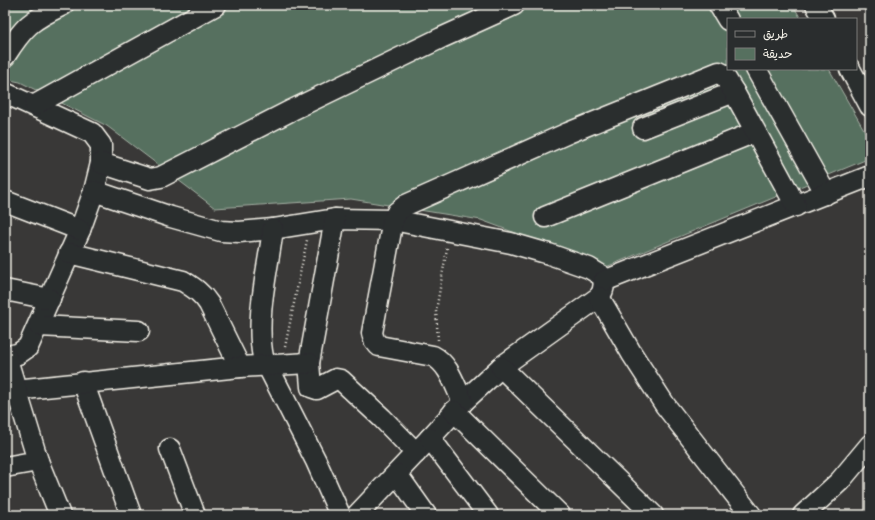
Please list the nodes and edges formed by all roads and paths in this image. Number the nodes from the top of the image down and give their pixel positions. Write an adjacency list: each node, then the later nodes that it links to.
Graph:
1 (63, 5): 8 (street)
2 (216, 5): 13 (street)
3 (514, 5): 17 (street)
4 (720, 5): 6 (street)
5 (816, 5): 7 (street)
6 (727, 18)
7 (823, 18)
8 (5, 56)
9 (757, 70): 20 (street)
10 (851, 70): 14 (street)
11 (734, 92): 15 (street); 16 (street); 25 (street)
12 (5, 93): 13 (street)
13 (35, 105): 17 (street)
14 (870, 106)
15 (643, 128)
16 (755, 132): 22 (street); 23 (street)
17 (101, 163): 19 (street)
18 (870, 176): 20 (street)
19 (94, 191): 27 (street); 28 (street)
20 (826, 194): 22 (street)
21 (5, 201): 28 (street)
22 (796, 206): 31 (street)
23 (545, 217)
24 (335, 219): 25 (street); 26 (street); 38 (street)
25 (393, 220): 29 (street); 37 (street)
26 (310, 222): 27 (street); 39 (path)
27 (273, 229): 39 (street)
28 (80, 230): 30 (street)
29 (450, 230): 31 (street); 37 (path)
30 (69, 253): 33 (street); 41 (street)
31 (601, 289): 40 (street); 61 (street)
32 (5, 290): 33 (street)
33 (50, 299): 34 (street)
34 (39, 326): 35 (street); 36 (street)
35 (139, 331)
36 (6, 356): 43 (street)
37 (440, 360): 44 (street)
38 (309, 364): 39 (street); 48 (street)
39 (274, 365): 41 (street); 55 (street)
40 (501, 366): 44 (street); 60 (street)
41 (240, 367): 42 (street)
42 (83, 382): 43 (street); 53 (street)
43 (16, 390): 49 (street)
44 (458, 406): 45 (street); 59 (street)
45 (430, 438): 48 (street); 58 (street)
46 (870, 445): 62 (street)
47 (170, 448): 54 (street)
48 (416, 453): 51 (street)
49 (38, 461): 50 (street); 52 (street)
50 (5, 468)
51 (397, 474): 56 (street); 57 (street)
52 (60, 515)
53 (131, 515)
54 (195, 515)
55 (340, 515)
56 (357, 515)
57 (426, 515)
58 (488, 515)
59 (560, 515)
60 (653, 515)
61 (751, 515)
62 (803, 515)

